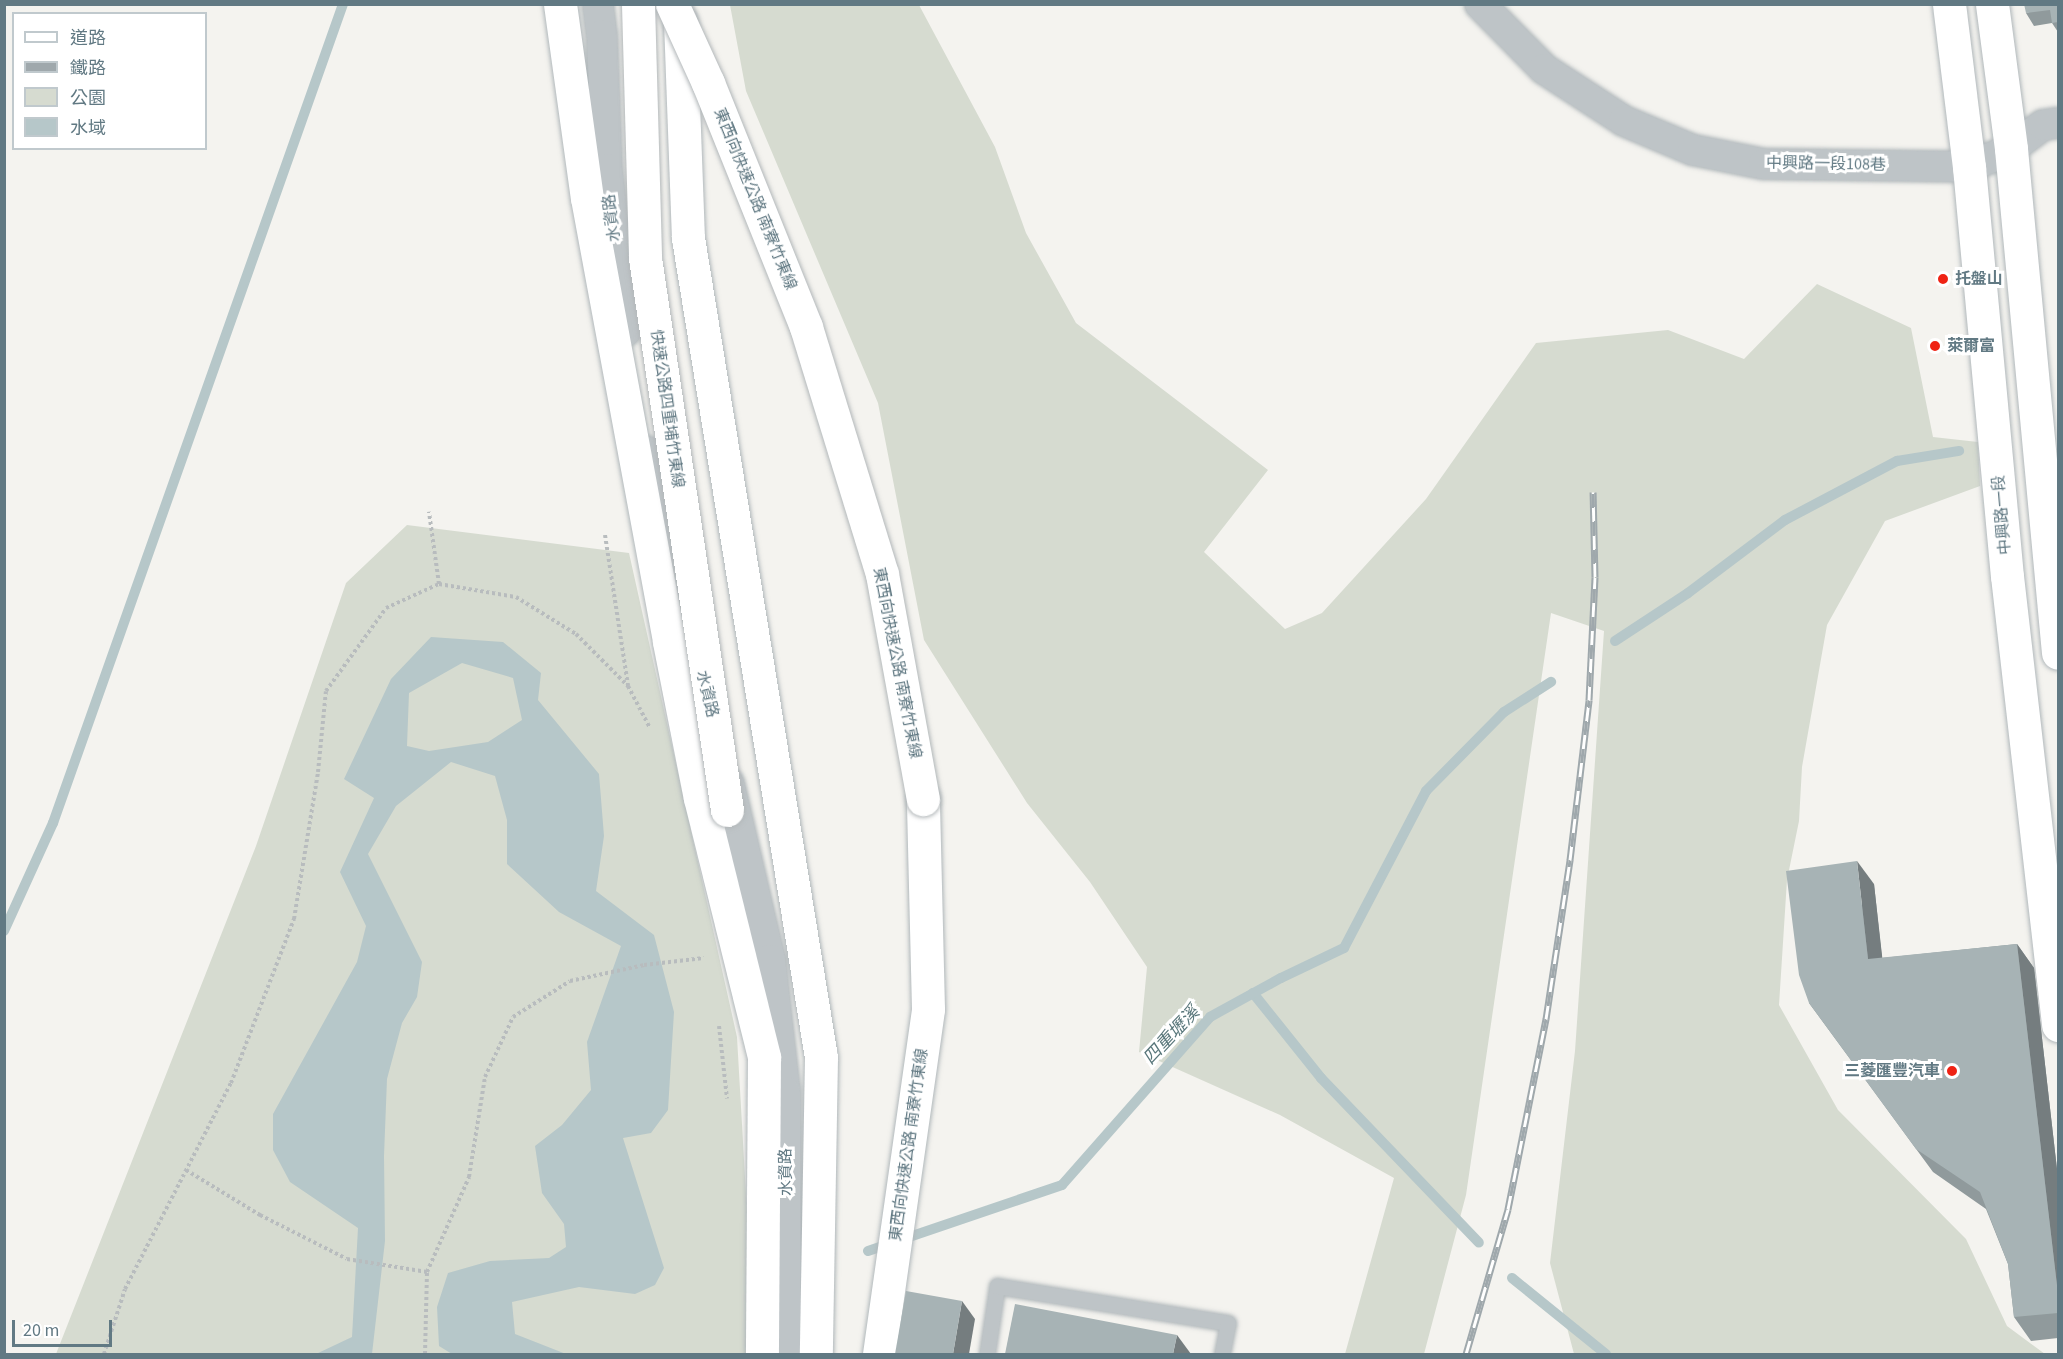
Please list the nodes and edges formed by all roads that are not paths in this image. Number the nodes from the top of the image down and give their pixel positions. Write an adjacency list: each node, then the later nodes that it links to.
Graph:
1 (560, 4): 16 (main road)
2 (598, 4): 10 (street, 水資路)
3 (606, 4): 10 (street, 水資路)
4 (638, 4): 16 (main road, 快速公路四重埔竹東線, bridge)
5 (672, 4): 20 (main road, 東西向快速公路 南寮竹東線, bridge)
6 (680, 4): 19 (main road, bridge)
7 (1480, 4): 13 (street, 中興路一段108巷)
8 (1949, 4): 13 (main road, 中興路一段)
9 (1992, 4): 12 (main road)
10 (602, 35): 18 (street, 水資路)
11 (2052, 120): 12 (street)
12 (2011, 149): 13 (street); 14 (main road)
13 (1969, 167): 15 (main road, 中興路一段)
14 (2058, 653)
15 (2058, 1025)
16 (764, 1057): 17 (main road)
17 (762, 1354)
18 (786, 1354)
19 (816, 1354)
20 (879, 1354)
21 (987, 1354): 22 (lane)
22 (1222, 1354)

